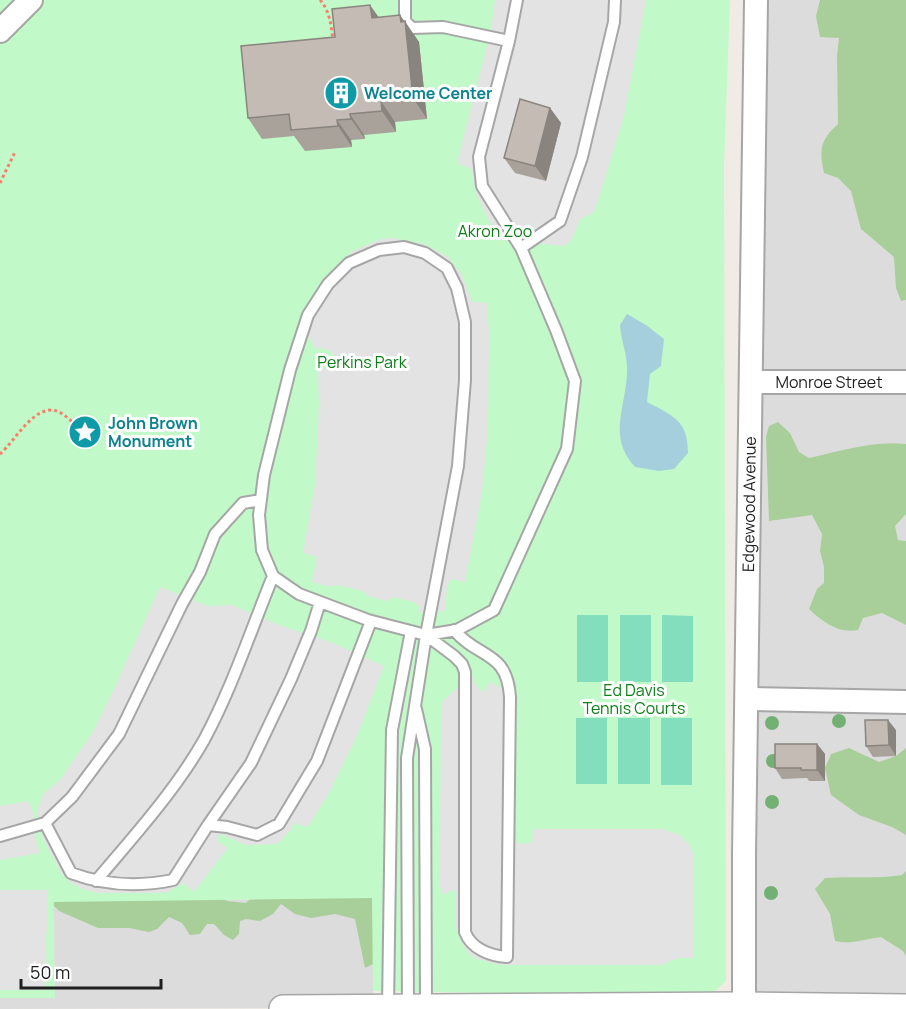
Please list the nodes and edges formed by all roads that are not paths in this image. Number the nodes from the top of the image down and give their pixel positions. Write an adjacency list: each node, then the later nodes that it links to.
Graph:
1 (31, 0): 6 (street)
2 (405, 0): 7 (lane)
3 (517, 0): 7 (lane)
4 (615, 0): 8 (lane)
5 (756, 0): 9 (street, Edgewood Avenue)
6 (0, 31)
7 (508, 41): 8 (lane)
8 (521, 248): 15 (lane)
9 (751, 382): 10 (street, Monroe Street); 18 (street, Edgewood Avenue)
10 (906, 382)
11 (261, 500): 12 (lane); 17 (lane); 21 (lane)
12 (273, 576): 13 (lane); 24 (lane)
13 (320, 602): 14 (lane); 22 (lane)
14 (371, 621): 16 (lane); 22 (lane)
15 (454, 630): 17 (lane); 17 (lane)
16 (411, 631): 17 (lane); 26 (lane)
17 (426, 635): 20 (lane)
18 (747, 699): 19 (street); 25 (street, Edgewood Avenue)
19 (906, 702)
20 (414, 704): 26 (lane); 26 (lane)
21 (45, 823): 23 (lane); 24 (lane)
22 (208, 825): 24 (lane)
23 (0, 836)
24 (96, 881)
25 (764, 1007): 26 (street); 27 (street)
26 (408, 1008): 28 (street)
27 (906, 1008)
28 (283, 1009)

